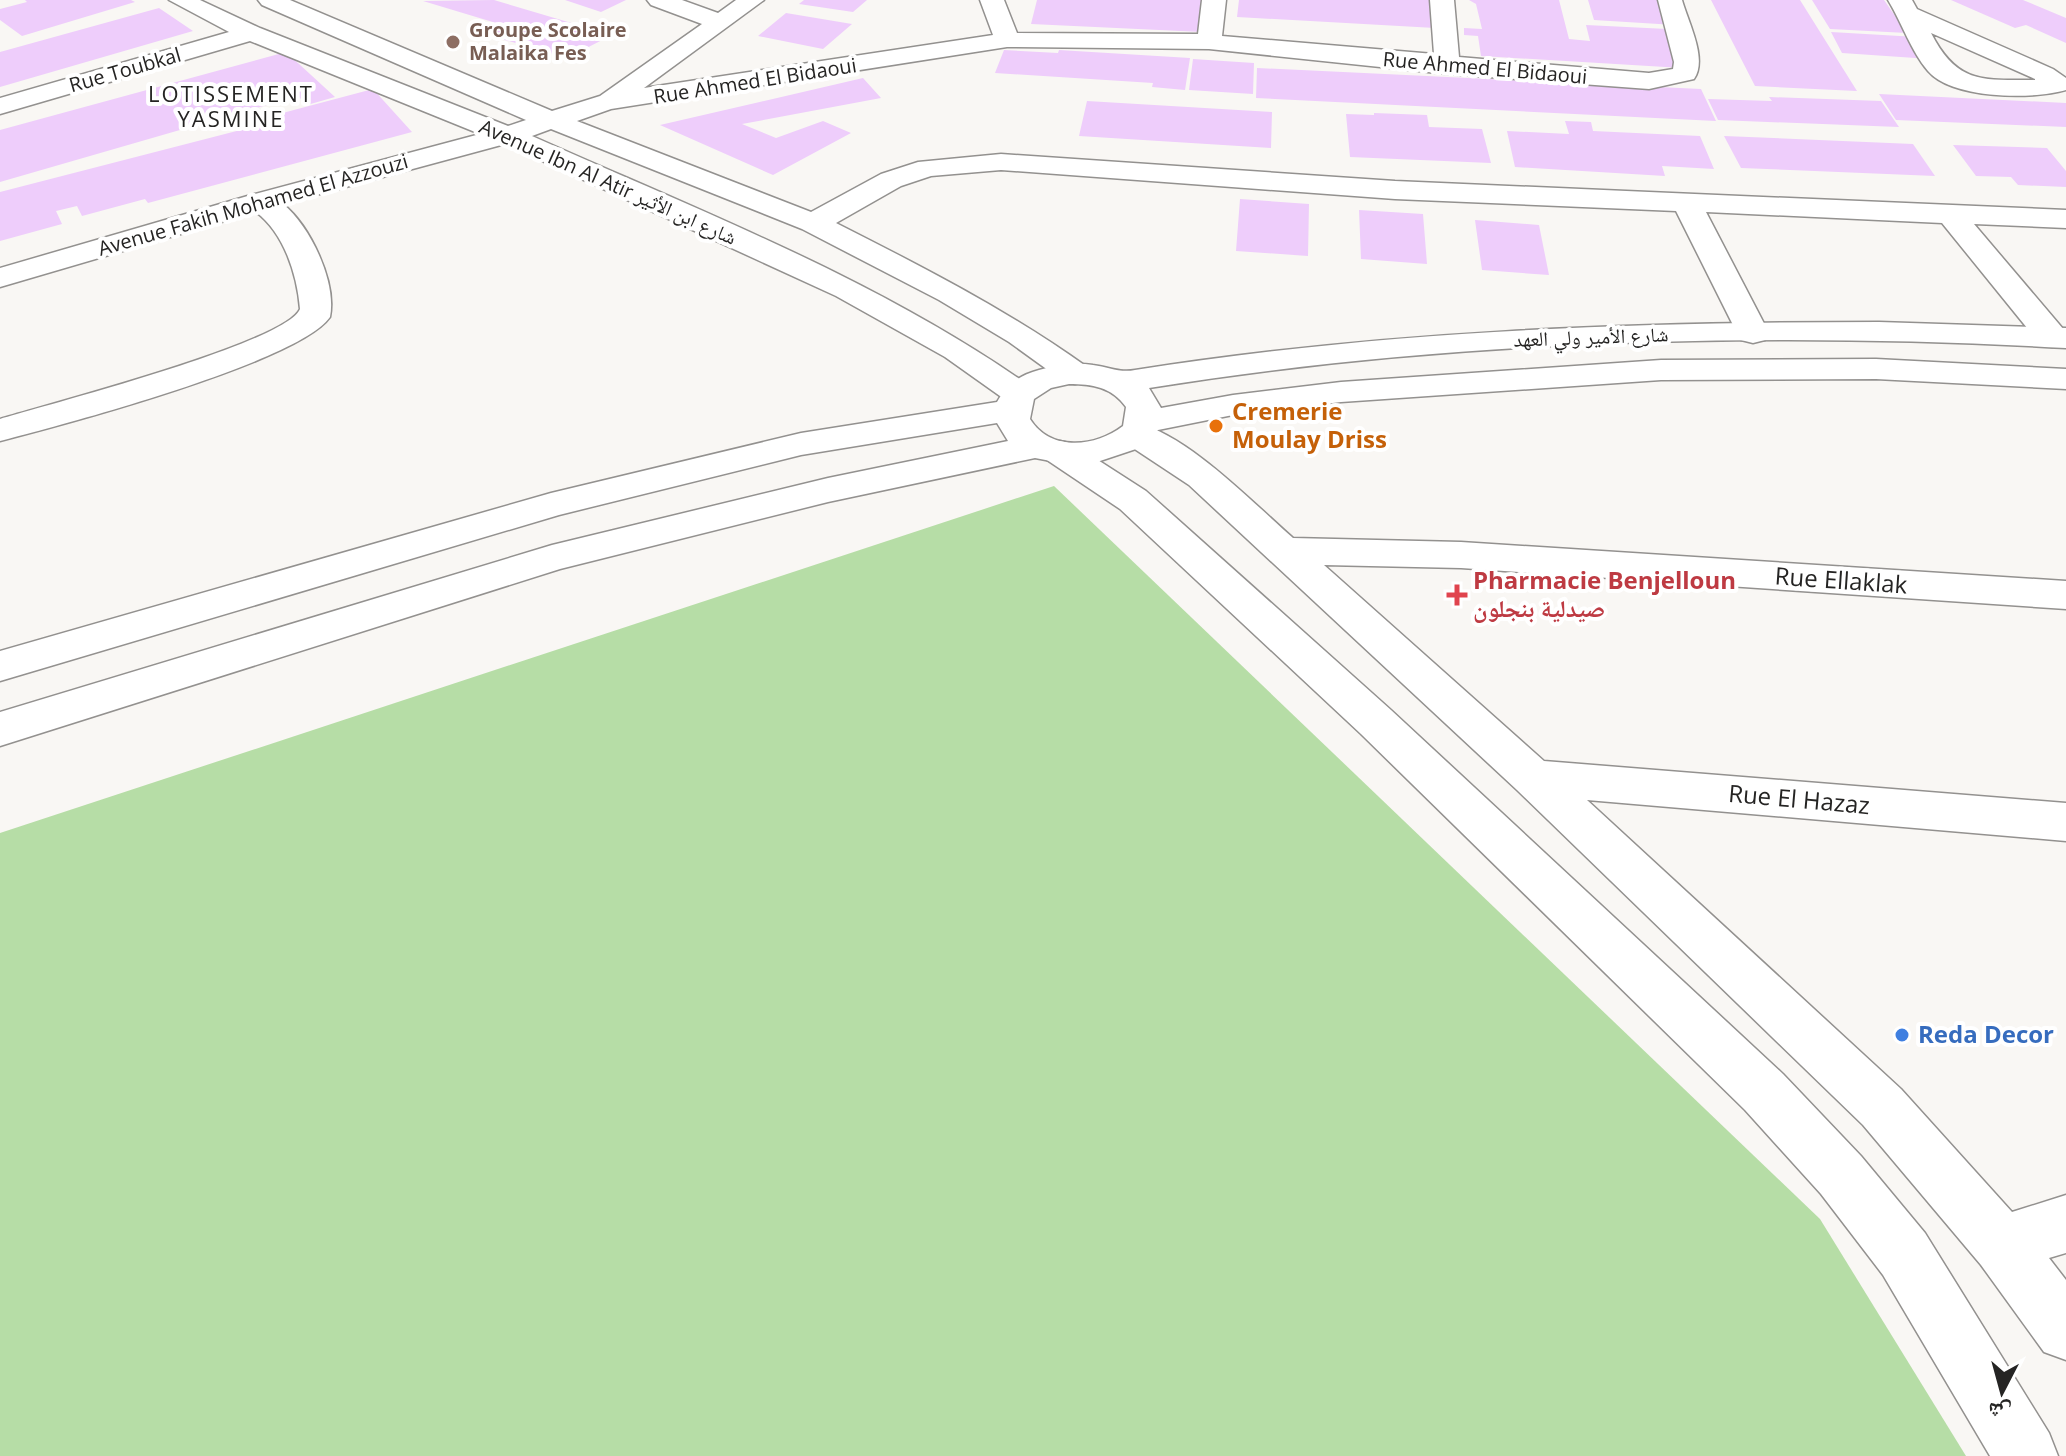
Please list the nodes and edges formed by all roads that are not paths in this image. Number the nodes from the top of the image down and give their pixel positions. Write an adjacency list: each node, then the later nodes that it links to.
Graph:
1 (181, 0): 11 (street, Avenue Ibn Al Atir شارع ابن الأثير)
2 (270, 0): 17 (street, Avenue Ibn Al Atir شارع ابن الأثير)
3 (659, 0): 10 (street)
4 (752, 0): 10 (street)
5 (992, 0): 12 (street)
6 (1214, 0): 13 (street)
7 (1442, 0): 14 (street)
8 (1670, 0): 14 (street, Rue Ahmed El Bidaoui)
9 (1904, 7): 9 (street)
10 (721, 22): 15 (street)
11 (251, 33): 16 (street, Rue Toubkal); 18 (street, Avenue Ibn Al Atir شارع ابن الأثير)
12 (1007, 40): 13 (street, Rue Ahmed El Bidaoui); 15 (street, Rue Ahmed El Bidaoui)
13 (1209, 42): 14 (street, Rue Ahmed El Bidaoui)
14 (1447, 66)
15 (606, 102): 17 (street, Rue Ahmed El Bidaoui)
16 (0, 106)
17 (555, 119): 18 (street, Rue Ahmed El Bidaoui); 23 (street, Avenue Ibn Al Atir شارع ابن الأثير)
18 (507, 135): 19 (street, Avenue Fakih Mohamed El Azzouzi); 30 (street, Avenue Ibn Al Atir شارع ابن الأثير)
19 (261, 201): 24 (street, Avenue Fakih Mohamed El Azzouzi); 32 (street)
20 (1688, 206): 21 (street); 23 (street); 25 (street)
21 (1952, 216): 22 (street); 26 (street)
22 (2066, 219)
23 (813, 223): 27 (street, Avenue Ibn Al Atir شارع ابن الأثير)
24 (0, 278)
25 (1753, 333): 26 (street, شارع الأمير ولي العهد); 29 (street, شارع الأمير ولي العهد)
26 (2059, 338)
27 (1075, 374): 29 (street); 30 (street)
28 (2066, 379): 31 (street, شارع الأمير ولي العهد)
29 (1119, 383): 31 (street)
30 (1015, 402): 33 (street); 36 (street)
31 (1140, 428): 33 (street); 34 (street)
32 (0, 430)
33 (1049, 449): 37 (street); 43 (street)
34 (1280, 551): 35 (street, Rue Ellaklak); 38 (street)
35 (2066, 595)
36 (0, 666)
37 (0, 729)
38 (1533, 778): 39 (street, Rue El Hazaz); 41 (street)
39 (2066, 822)
40 (2066, 1224): 41 (street)
41 (2002, 1244): 42 (street)
42 (2066, 1330)
43 (2026, 1456)

